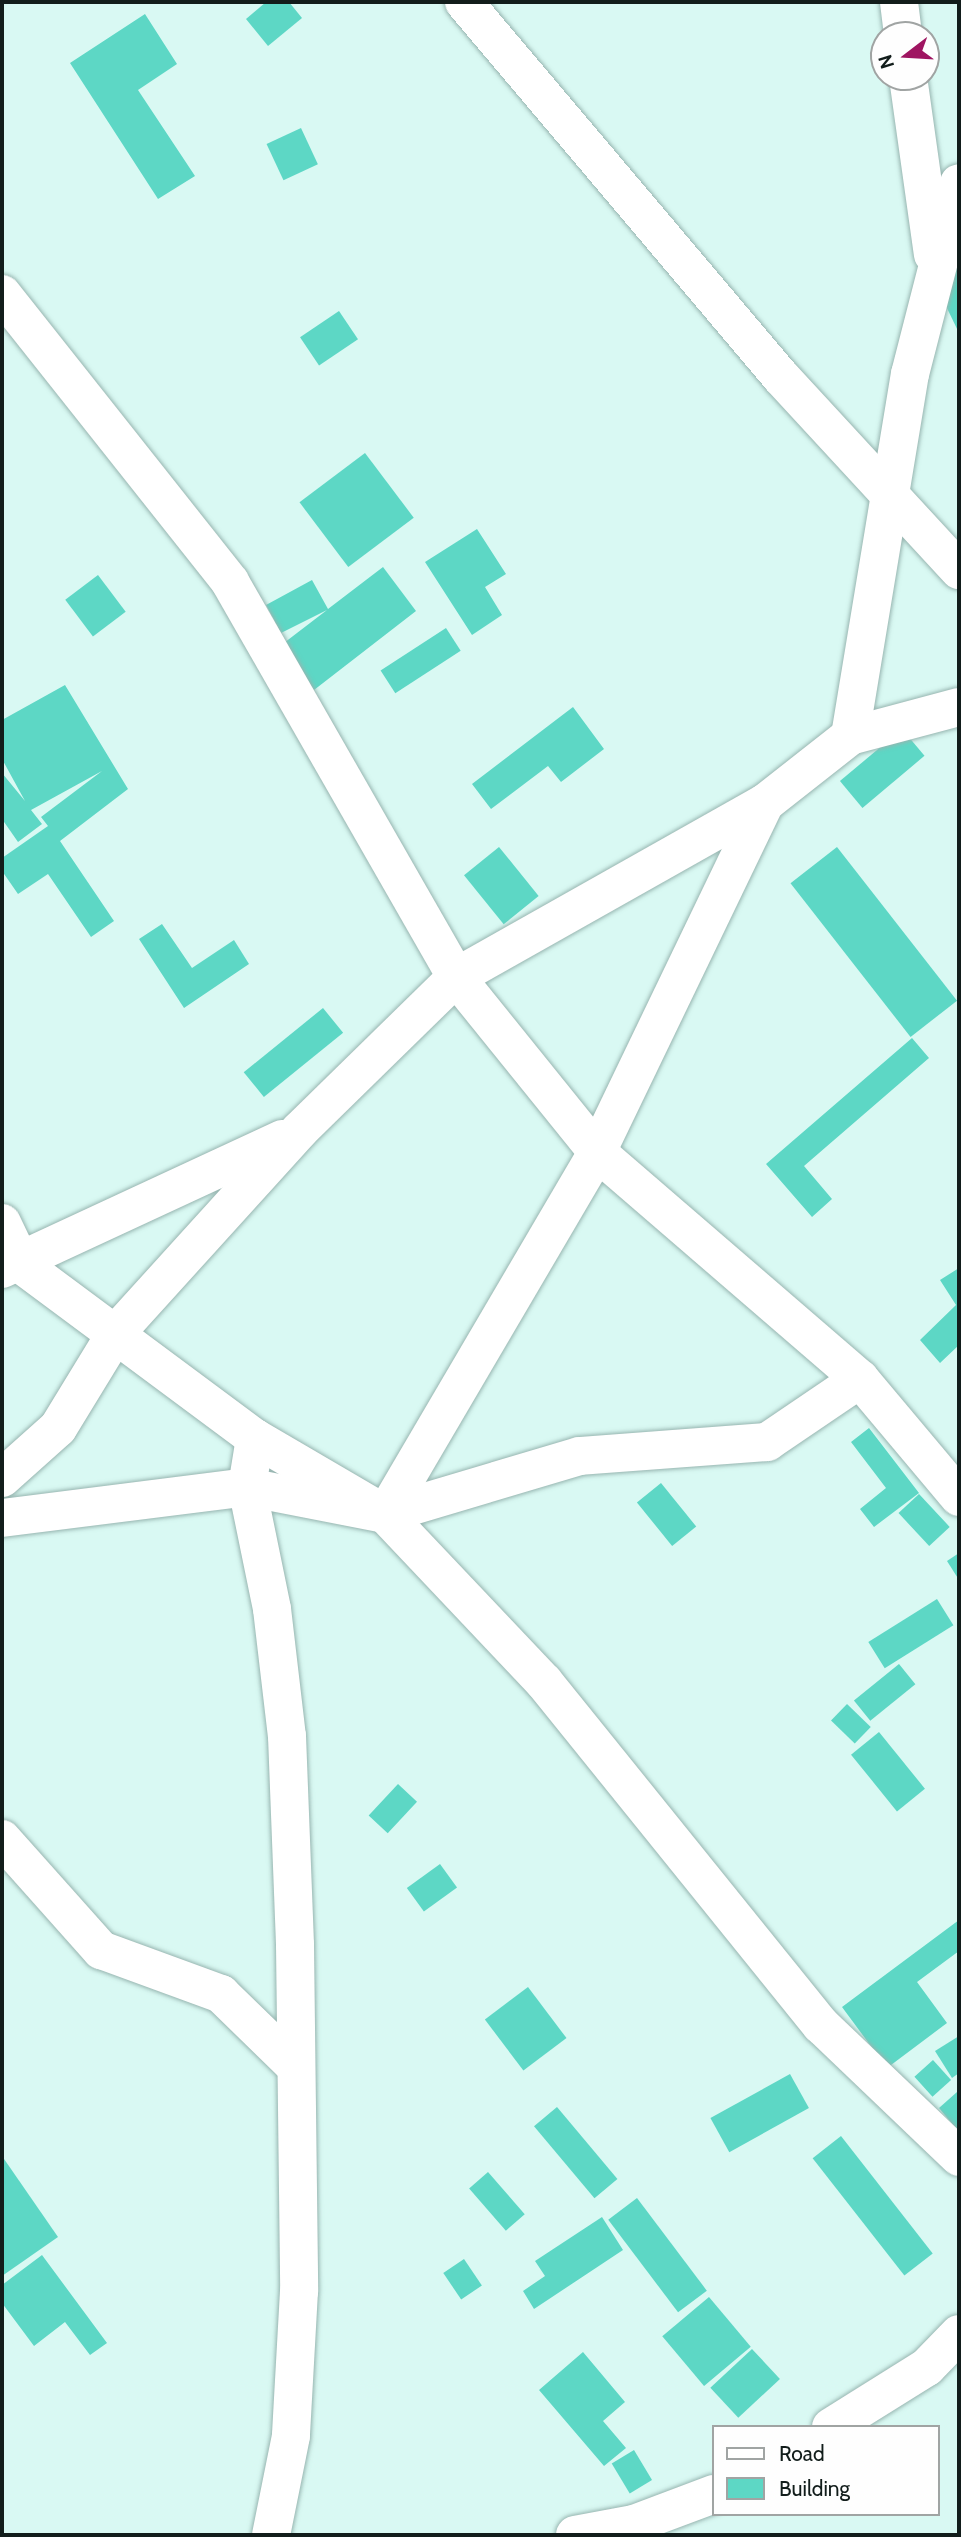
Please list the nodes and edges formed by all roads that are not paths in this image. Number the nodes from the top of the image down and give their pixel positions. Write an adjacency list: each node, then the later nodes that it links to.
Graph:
1 (464, 2): 8 (street)
2 (899, 2): 3 (street)
3 (901, 21)
4 (910, 91): 6 (street)
5 (959, 183): 6 (street)
6 (935, 267): 8 (street)
7 (2, 294): 13 (street)
8 (889, 494): 9 (street); 11 (street)
9 (959, 570)
10 (959, 707): 11 (street)
11 (850, 736): 12 (street)
12 (765, 803): 13 (street); 15 (street)
13 (456, 976): 14 (street); 15 (street)
14 (300, 1130): 17 (street); 18 (street)
15 (597, 1152): 19 (street); 24 (street)
16 (2, 1223): 17 (street)
17 (12, 1267): 18 (street)
18 (116, 1333): 20 (street); 21 (street)
19 (860, 1380): 23 (street); 24 (street)
20 (255, 1438): 22 (street); 24 (street)
21 (2, 1478)
22 (247, 1487): 24 (street); 25 (street); 27 (street)
23 (959, 1497)
24 (385, 1514): 28 (street)
25 (2, 1518)
26 (2, 1839): 27 (street)
27 (295, 2066): 32 (street)
28 (959, 2157)
29 (959, 2334): 30 (street)
30 (834, 2425)
31 (712, 2495): 33 (street)
32 (271, 2535)
33 (575, 2535)

